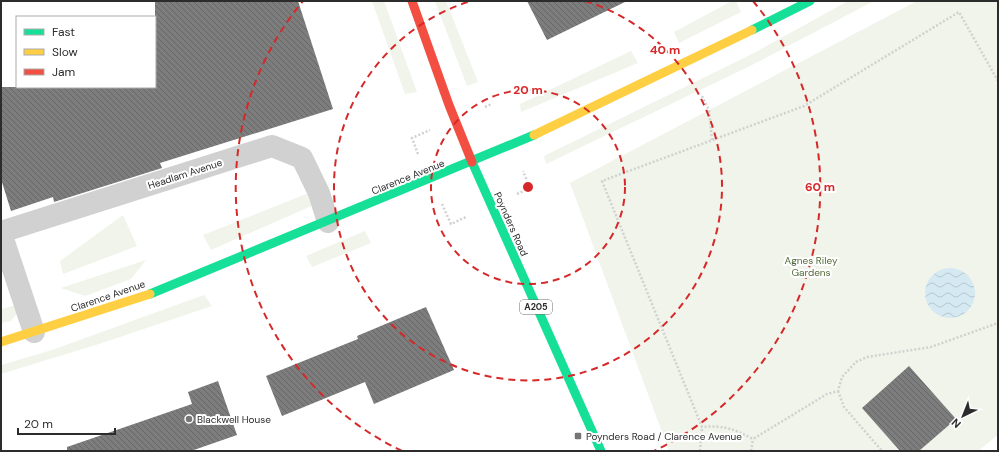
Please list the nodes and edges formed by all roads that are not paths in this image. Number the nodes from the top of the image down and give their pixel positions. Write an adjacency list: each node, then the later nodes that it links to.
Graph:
1 (412, 1): 3 (main road, Poynders Road / A205)
2 (810, 1): 3 (main road, Clarence Avenue)
3 (472, 163): 4 (main road, Clarence Avenue); 8 (main road, Poynders Road / A205)
4 (328, 222): 5 (street, Headlam Avenue); 6 (main road, Clarence Avenue)
5 (1, 232): 6 (street, Headlam Avenue)
6 (34, 332): 7 (main road, Clarence Avenue)
7 (1, 342)
8 (601, 451)

